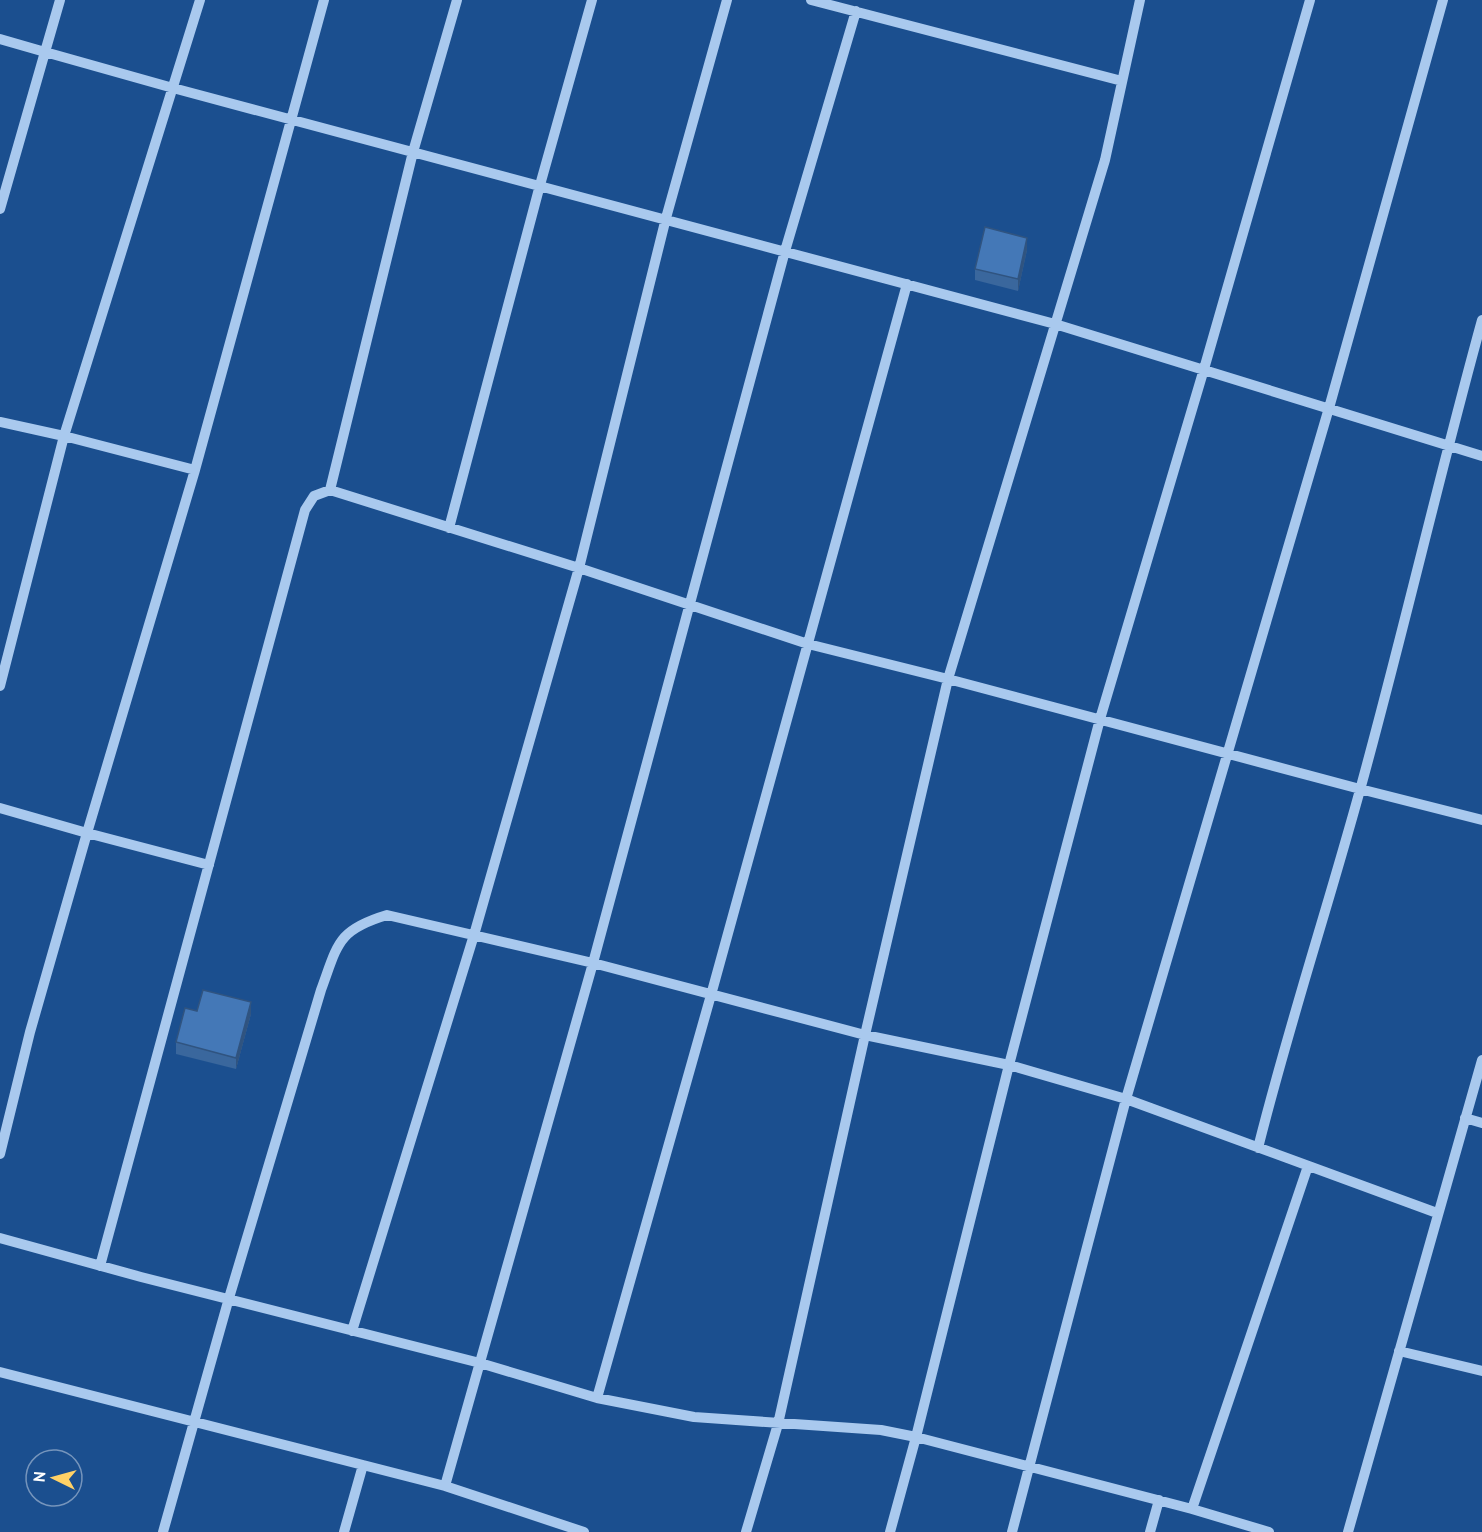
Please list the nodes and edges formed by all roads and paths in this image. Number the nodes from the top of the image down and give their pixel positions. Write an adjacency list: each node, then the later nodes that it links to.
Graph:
1 (60, 0): 13 (street)
2 (200, 0): 15 (street)
3 (324, 0): 16 (street)
4 (457, 0): 17 (street)
5 (592, 0): 18 (street)
6 (727, 0): 20 (street)
7 (811, 0): 11 (street)
8 (1140, 0): 14 (street)
9 (1310, 0): 25 (street)
10 (1443, 0): 26 (street)
11 (856, 11): 14 (street); 21 (street)
12 (0, 39): 13 (street)
13 (45, 52): 15 (street); 19 (street)
14 (1122, 81): 24 (street)
15 (173, 88): 16 (street); 28 (street)
16 (290, 119): 17 (street); 31 (street)
17 (413, 152): 18 (street); 32 (street)
18 (540, 184): 20 (street); 33 (street)
19 (0, 209)
20 (666, 218): 21 (street); 34 (street)
21 (785, 251): 22 (street); 35 (street)
22 (907, 284): 24 (street); 36 (street)
23 (1482, 320): 29 (street)
24 (1055, 324): 25 (street); 37 (street)
25 (1204, 369): 26 (street); 39 (street)
26 (1329, 408): 29 (street); 40 (street)
27 (0, 422): 28 (street)
28 (63, 436): 31 (street); 38 (street)
29 (1448, 444): 30 (street); 41 (street)
30 (1482, 456)
31 (195, 470): 44 (street)
32 (330, 490): 33 (street); 45 (street)
33 (449, 528): 34 (street)
34 (579, 568): 35 (street); 46 (street)
35 (690, 606): 36 (street); 47 (street)
36 (808, 644): 37 (street); 48 (street)
37 (948, 679): 39 (street); 49 (street)
38 (0, 686)
39 (1100, 719): 40 (street); 51 (street)
40 (1228, 753): 41 (street); 52 (street)
41 (1360, 789): 43 (street); 55 (street)
42 (0, 808): 44 (street)
43 (1482, 820)
44 (87, 833): 45 (street); 56 (street)
45 (209, 865): 60 (street)
46 (474, 935): 47 (street); 61 (street); 62 (street)
47 (592, 963): 48 (street); 64 (street)
48 (711, 995): 49 (street); 67 (street)
49 (865, 1035): 51 (street); 69 (street)
50 (1482, 1060): 53 (street)
51 (1010, 1065): 52 (street); 70 (street)
52 (1126, 1099): 55 (street); 72 (street)
53 (1465, 1118): 54 (street); 58 (street)
54 (1482, 1123)
55 (1258, 1148): 57 (street)
56 (0, 1154)
57 (1308, 1166): 58 (street); 75 (street)
58 (1437, 1213): 63 (street)
59 (0, 1238): 60 (street)
60 (100, 1266): 61 (street)
61 (229, 1298): 62 (street); 68 (street)
62 (352, 1331): 64 (street)
63 (1399, 1352): 65 (street); 84 (street)
64 (480, 1363): 67 (street); 73 (street)
65 (1482, 1371)
66 (0, 1372): 68 (street)
67 (597, 1398): 69 (street)
68 (194, 1422): 71 (street); 76 (street)
69 (778, 1424): 70 (street); 79 (street)
70 (916, 1437): 72 (street); 80 (street)
71 (363, 1465): 73 (street); 77 (street)
72 (1030, 1466): 74 (street); 81 (street)
73 (445, 1486): 78 (street)
74 (1159, 1500): 75 (street); 82 (street)
75 (1192, 1509): 83 (street)
76 (163, 1532)
77 (344, 1532)
78 (584, 1532)
79 (746, 1532)
80 (890, 1532)
81 (1011, 1532)
82 (1150, 1532)
83 (1269, 1532)
84 (1348, 1532)

